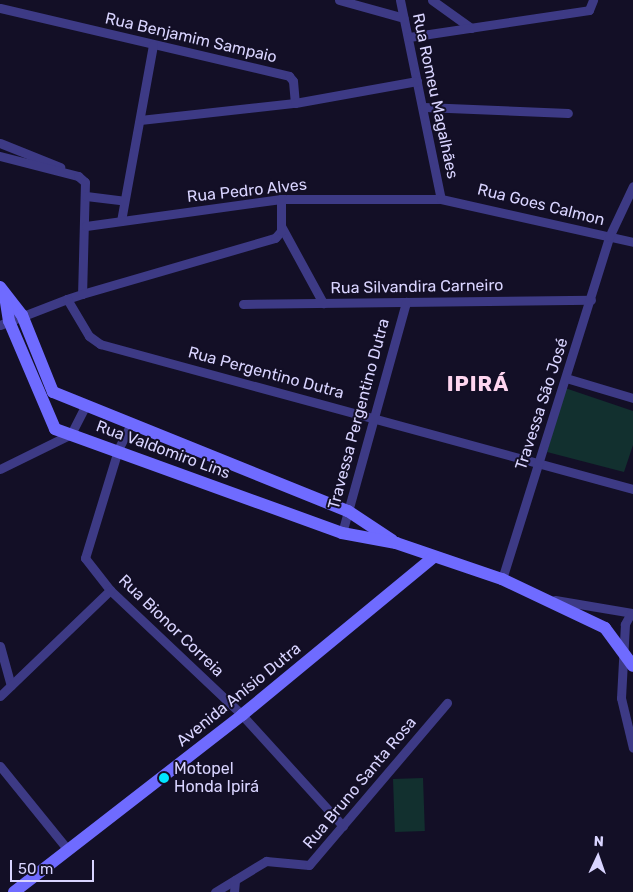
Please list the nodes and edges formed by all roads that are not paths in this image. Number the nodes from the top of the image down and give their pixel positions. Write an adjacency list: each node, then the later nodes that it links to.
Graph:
1 (339, 0): 6 (street)
2 (400, 0): 6 (street, Rua Romeu Magalhães)
3 (432, 0): 7 (street)
4 (593, 0): 7 (street)
5 (0, 8): 9 (street, Rua Benjamim Sampaio)
6 (404, 18): 8 (street, Rua Romeu Magalhães)
7 (471, 28): 8 (street)
8 (409, 37): 10 (street, Rua Romeu Magalhães)
9 (153, 45): 11 (street, Rua Benjamim Sampaio); 14 (street)
10 (417, 81): 11 (street); 12 (street, Rua Romeu Magalhães)
11 (295, 103): 14 (street)
12 (424, 107): 13 (street); 20 (street, Rua Romeu Magalhães)
13 (568, 113)
14 (140, 120): 22 (street)
15 (0, 143): 17 (street)
16 (0, 156): 17 (street)
17 (78, 176): 19 (street)
18 (633, 186): 26 (street, Travessa São José)
19 (86, 196): 22 (street); 24 (street)
20 (441, 198): 21 (street, Rua Pedro Alves); 26 (street, Rua Goes Calmon)
21 (280, 199): 23 (street, Rua Pedro Alves); 25 (street)
22 (124, 201): 23 (street)
23 (120, 221): 24 (street, Rua Pedro Alves)
24 (86, 226): 29 (street)
25 (282, 226): 29 (street); 34 (street)
26 (609, 237): 27 (street, Rua Goes Calmon); 31 (street, Travessa São José)
27 (633, 242)
28 (2, 292): 35 (street, Rua Valdomiro Lins); 36 (street, Rua Valdomiro Lins)
29 (82, 294): 30 (street)
30 (67, 298): 35 (street); 40 (street, Rua Pergentino Dutra)
31 (591, 300): 32 (street, Rua Silvandira Carneiro); 37 (street, Travessa São José)
32 (406, 302): 34 (street, Rua Silvandira Carneiro); 40 (street, Travessa Pergentino Dutra)
33 (243, 304): 34 (street, Rua Silvandira Carneiro)
34 (322, 304)
35 (22, 315): 36 (street); 39 (street, Rua Valdomiro Lins)
36 (5, 323): 42 (street, Rua Valdomiro Lins)
37 (566, 378): 38 (street); 44 (street, Travessa São José)
38 (633, 398)
39 (86, 405): 41 (street, Rua Valdomiro Lins); 42 (street)
40 (372, 416): 44 (street, Rua Pergentino Dutra); 47 (street, Travessa Pergentino Dutra)
41 (132, 424): 43 (street); 47 (street, Rua Valdomiro Lins)
42 (71, 434): 43 (street, Rua Valdomiro Lins); 45 (street)
43 (118, 450): 48 (street, Rua Valdomiro Lins); 52 (street, Rua Bionor Correia)
44 (538, 465): 46 (street, Rua Pergentino Dutra); 51 (street, Travessa São José)
45 (0, 469)
46 (633, 489)
47 (348, 511): 48 (street, Travessa Pergentino Dutra); 49 (street, Rua Valdomiro Lins)
48 (342, 533): 49 (street, Rua Valdomiro Lins)
49 (396, 543): 50 (street, Rua Valdomiro Lins)
50 (434, 557): 51 (street, Rua Valdomiro Lins); 61 (street, Avenida Anísio Dutra)
51 (502, 579): 53 (street, Rua Valdomiro Lins)
52 (110, 590): 58 (street); 61 (street, Rua Bionor Correia)
53 (547, 599): 54 (street); 56 (street, Rua Valdomiro Lins)
54 (632, 613): 56 (street)
55 (0, 646): 58 (street)
56 (623, 653): 57 (street, Rua Valdomiro Lins); 62 (street)
57 (633, 666)
58 (11, 686): 59 (street)
59 (0, 696)
60 (447, 703): 64 (street, Rua Bruno Santa Rosa)
61 (242, 715): 64 (street, Rua Bionor Correia); 65 (street, Avenida Anísio Dutra)
62 (633, 748)
63 (0, 766): 65 (street)
64 (342, 826): 66 (street, Rua Bruno Santa Rosa)
65 (68, 850): 67 (street, Avenida Anísio Dutra)
66 (235, 880): 68 (street, Rua Bruno Santa Rosa); 69 (street)
67 (14, 892)
68 (215, 892)
69 (234, 892)

